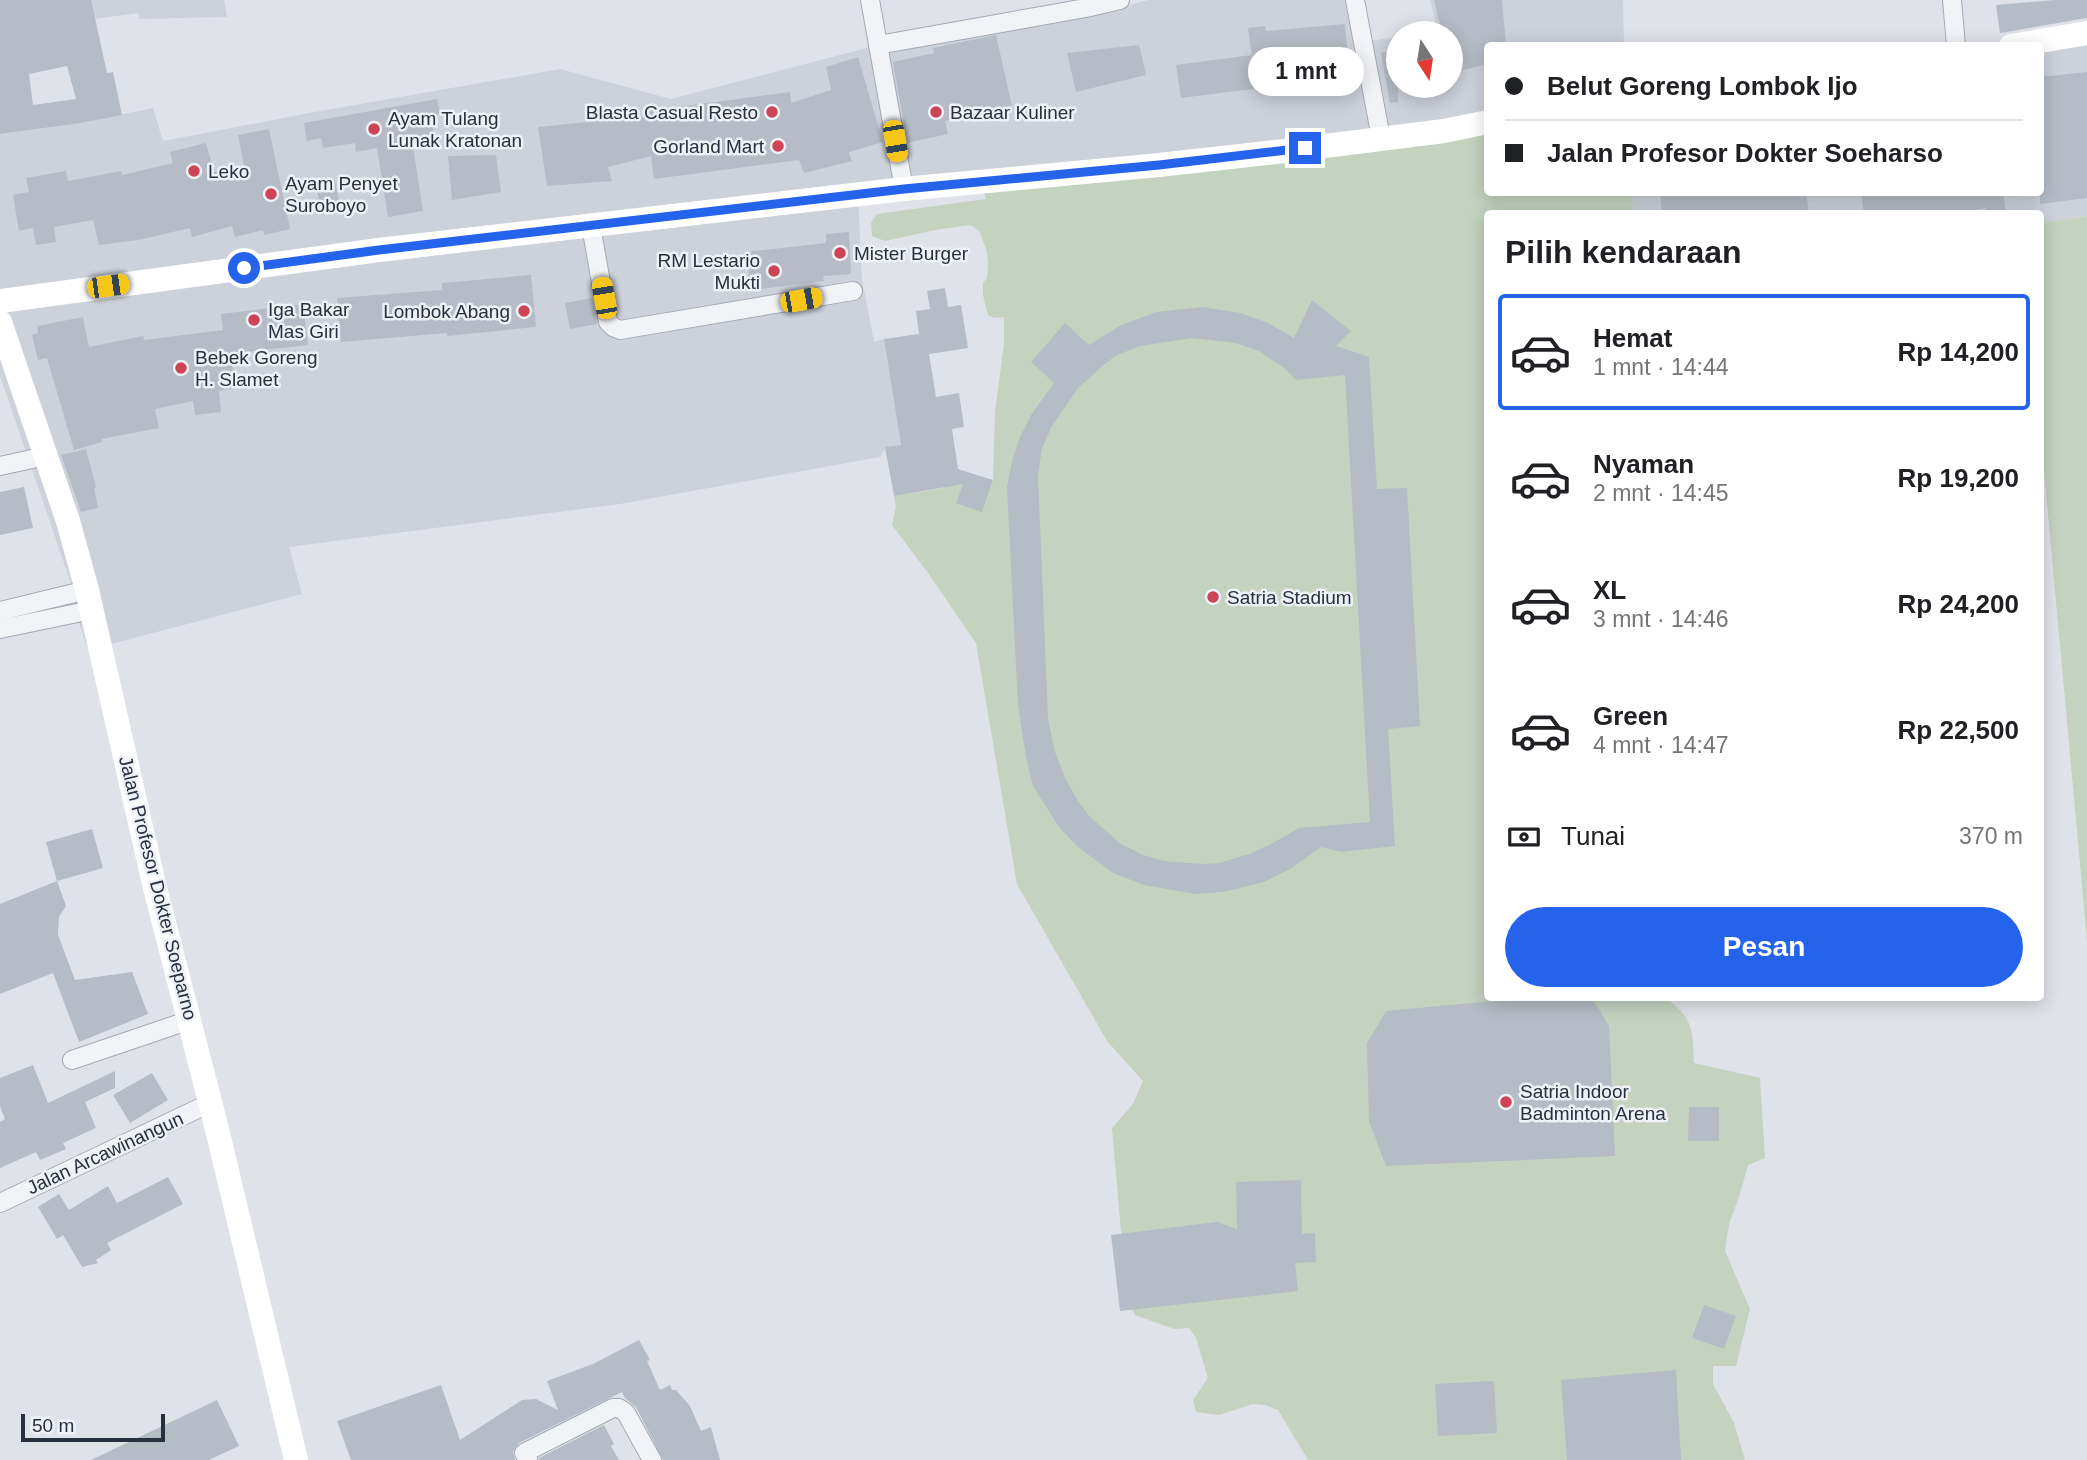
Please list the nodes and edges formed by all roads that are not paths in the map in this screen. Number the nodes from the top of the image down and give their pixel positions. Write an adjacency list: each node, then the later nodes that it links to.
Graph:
1 (870, 0): 8 (street)
2 (1121, 0): 8 (street)
3 (1355, 0): 10 (street)
4 (1952, 0): 6 (street)
5 (2087, 33): 7 (street)
6 (1956, 42)
7 (2034, 42)
8 (878, 45): 11 (street)
9 (1484, 123): 10 (street)
10 (1381, 138): 11 (street)
11 (904, 189): 12 (street)
12 (591, 226): 13 (street); 14 (street)
13 (853, 291)
14 (0, 301)
15 (0, 322): 16 (street, Jalan Profesor Dokter Soeparno)
16 (46, 456): 17 (street); 18 (street, Jalan Profesor Dokter Soeparno)
17 (0, 466)
18 (90, 600): 19 (street); 20 (street); 21 (street, Jalan Profesor Dokter Soeparno)
19 (0, 611)
20 (0, 629)
21 (190, 1020): 22 (street); 23 (street, Jalan Profesor Dokter Soeparno)
22 (72, 1060)
23 (210, 1103): 24 (street, Jalan Arcawinangun); 25 (street, Jalan Profesor Dokter Soeparno)
24 (0, 1203)
25 (296, 1460)
26 (528, 1460): 27 (street)
27 (652, 1460)

